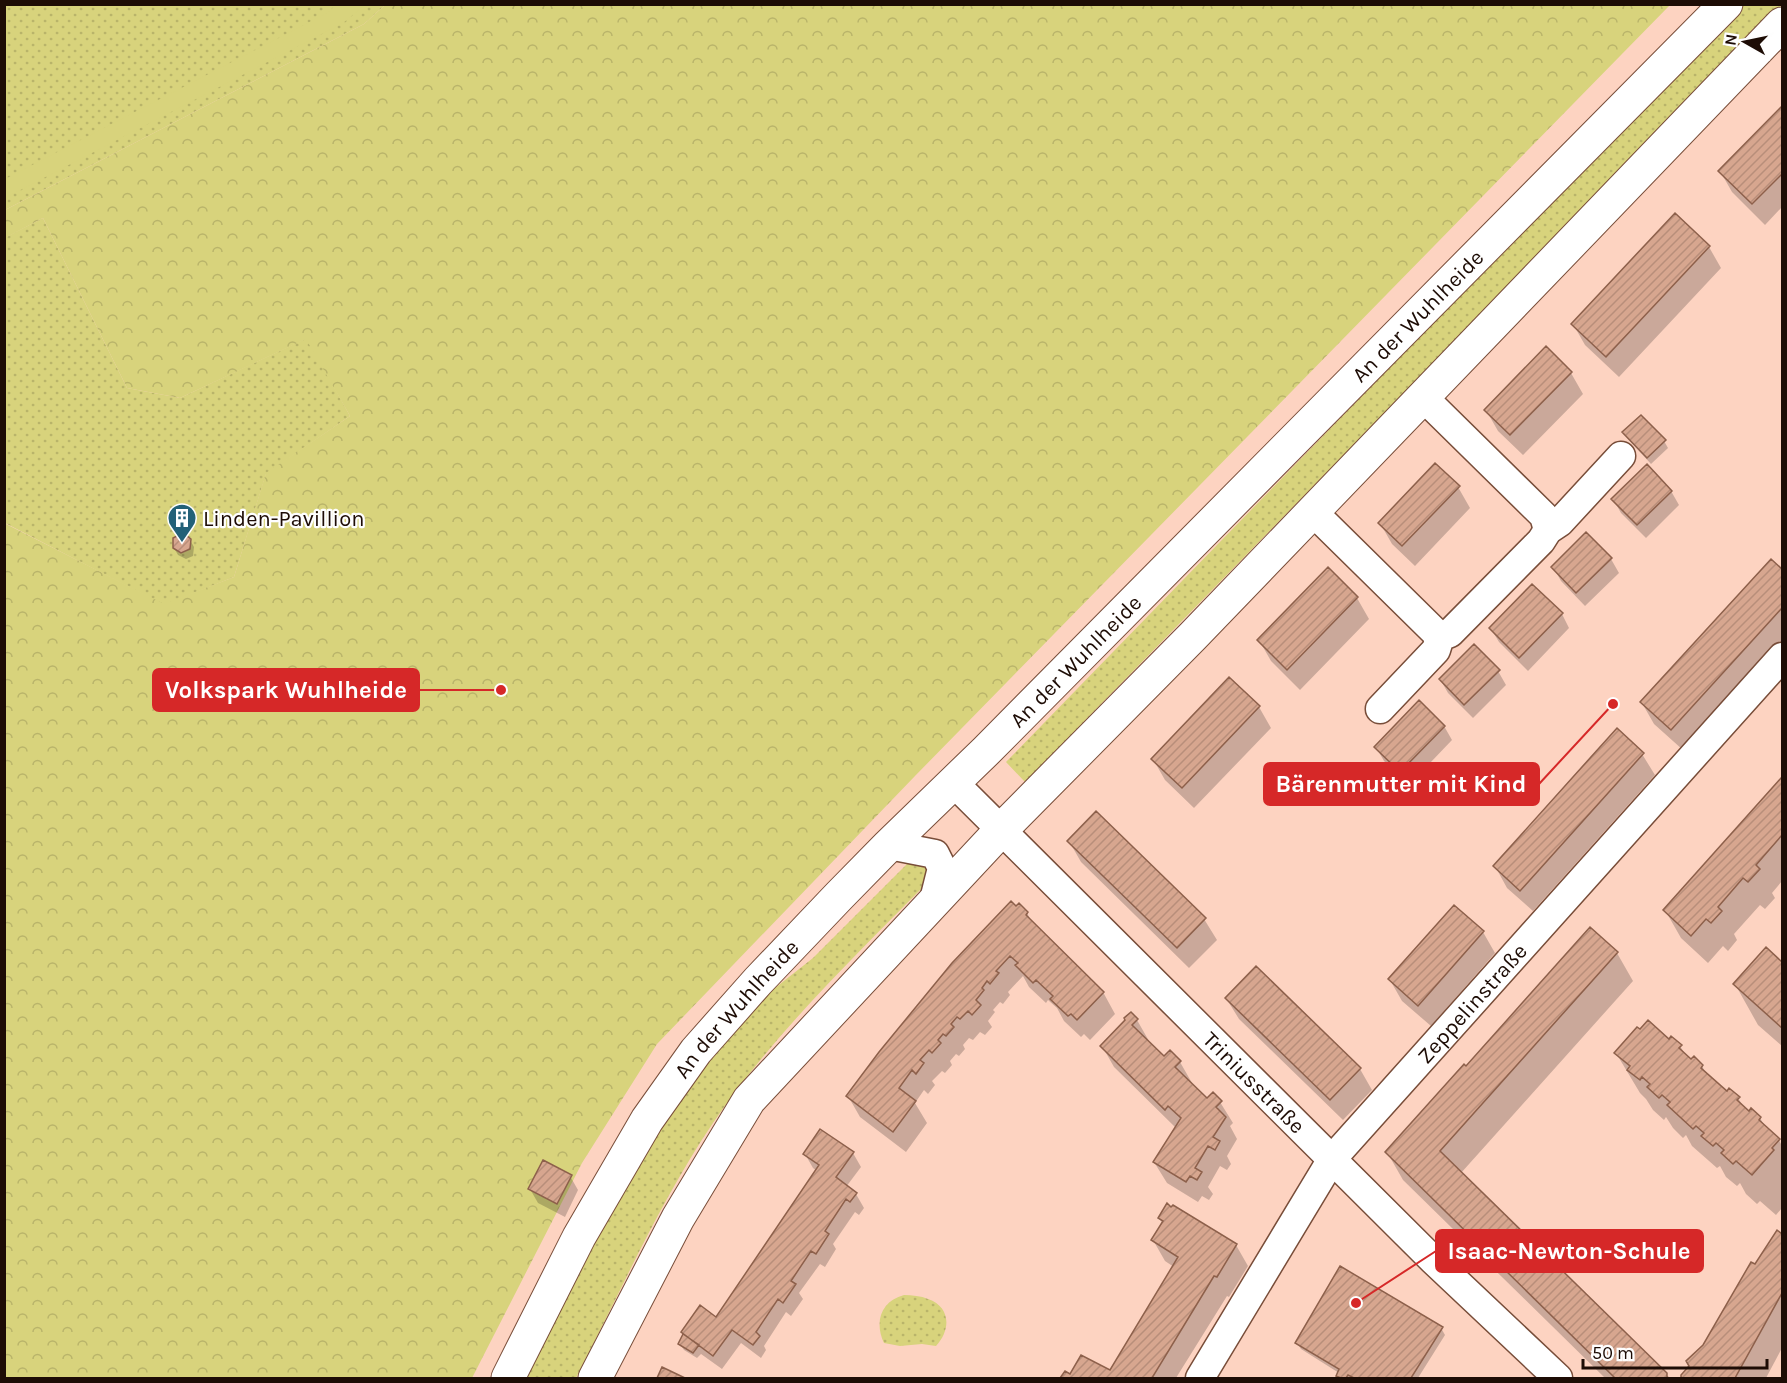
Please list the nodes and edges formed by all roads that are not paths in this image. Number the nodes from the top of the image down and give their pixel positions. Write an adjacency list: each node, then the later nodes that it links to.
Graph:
1 (1726, 4): 10 (main road, An der Wuhlheide)
2 (1782, 24): 3 (main road)
3 (1423, 396): 5 (main road); 6 (street)
4 (1621, 456): 6 (street)
5 (1313, 512): 7 (street); 11 (main road)
6 (1548, 530): 7 (street)
7 (1440, 637): 9 (street)
8 (1782, 657): 14 (street, Zeppelinstraße)
9 (1380, 709)
10 (954, 783): 11 (street, Triniusstraße); 12 (main road, An der Wuhlheide)
11 (1002, 829): 13 (main road); 14 (street, Triniusstraße)
12 (889, 845): 13 (street); 15 (main road, An der Wuhlheide)
13 (934, 900): 16 (main road)
14 (1332, 1159): 17 (street, Zeppelinstraße); 18 (street, Triniusstraße)
15 (508, 1378)
16 (595, 1378)
17 (1200, 1378)
18 (1558, 1378)

